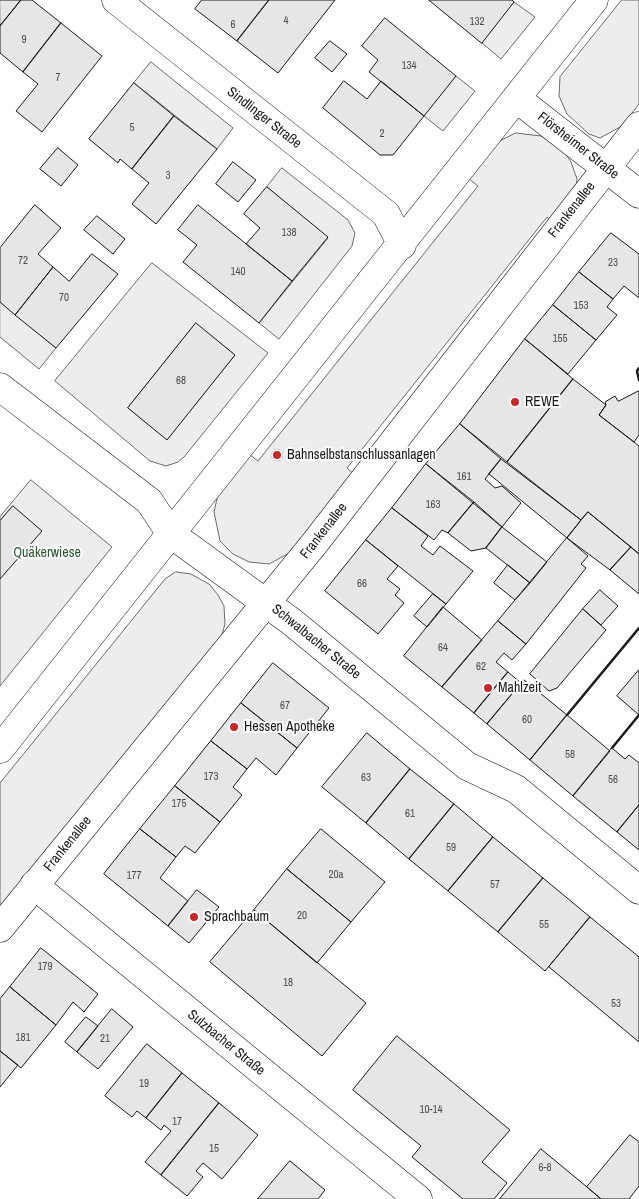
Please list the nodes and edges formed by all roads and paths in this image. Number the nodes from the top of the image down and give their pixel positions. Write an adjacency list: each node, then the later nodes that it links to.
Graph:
1 (116, 0): 7 (street, Sindlinger Straße)
2 (594, 0): 3 (street)
3 (516, 98): 5 (street, Flörsheimer Straße); 7 (street)
4 (639, 126): 5 (street, Frankenallee)
5 (605, 168): 6 (street, Flörsheimer Straße); 10 (street, Frankenallee)
6 (639, 194)
7 (402, 244): 9 (street)
8 (0, 387): 9 (street, Schwalbacher Straße)
9 (171, 534): 10 (street, Schwalbacher Straße); 11 (street)
10 (267, 603): 12 (street, Frankenallee); 13 (street, Schwalbacher Straße)
11 (0, 749)
12 (34, 885): 14 (street, Frankenallee); 15 (street, Sulzbacher Straße)
13 (639, 890)
14 (0, 928)
15 (418, 1199)

